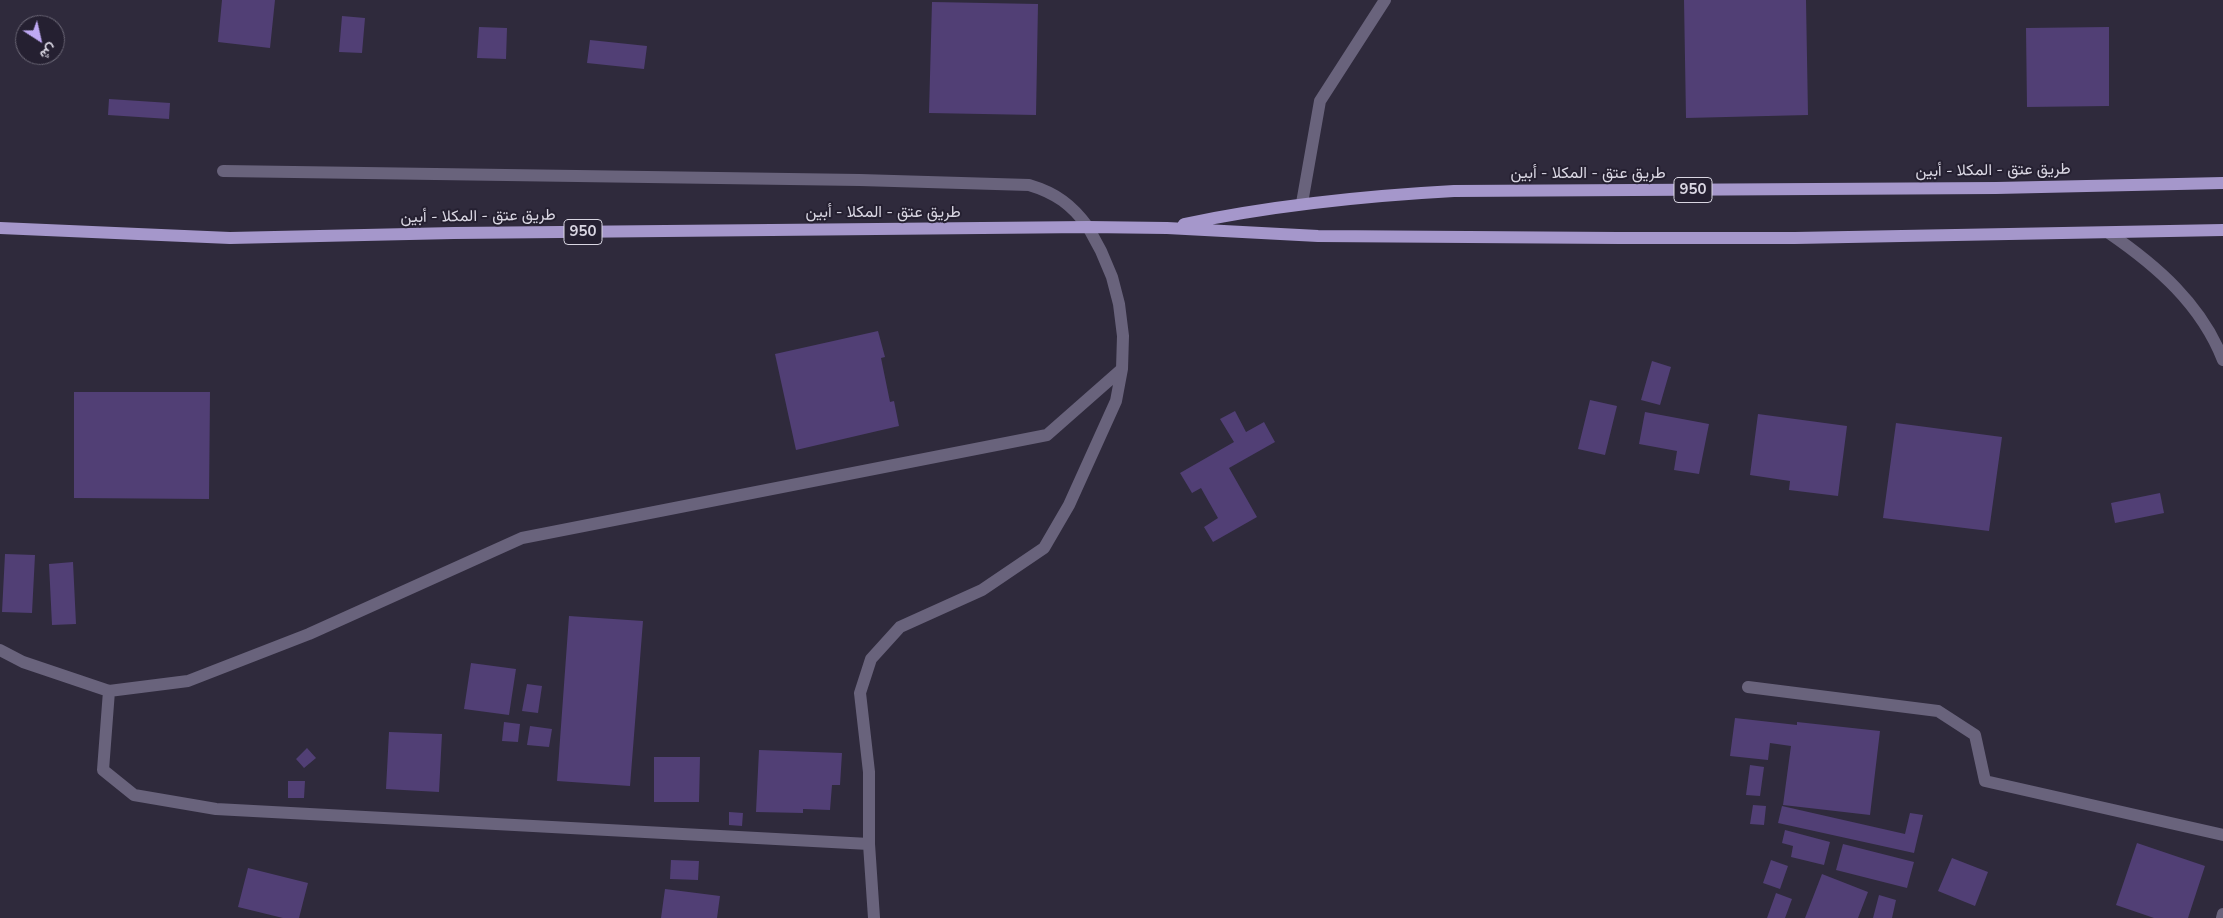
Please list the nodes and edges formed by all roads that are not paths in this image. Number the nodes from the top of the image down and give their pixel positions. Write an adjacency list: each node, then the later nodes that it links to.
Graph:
1 (1385, 0): 4 (street)
2 (223, 171): 5 (street)
3 (2223, 183): 4 (main road, طريق عتق - المكلا - أبين / 950)
4 (1302, 203): 7 (main road, طريق عتق - المكلا - أبين / 950)
5 (1088, 227): 6 (main road, طريق عتق - المكلا - أبين / 950); 7 (main road, طريق عتق - المكلا - أبين / 950); 11 (street)
6 (0, 228)
7 (1167, 228): 9 (main road, طريق عتق - المكلا - أبين / 950)
8 (2223, 230): 9 (main road, طريق عتق - المكلا - أبين / 950)
9 (2109, 233): 10 (street)
10 (2223, 360)
11 (1122, 369): 14 (street); 16 (street)
12 (0, 650): 14 (street)
13 (1748, 686): 15 (street)
14 (109, 691): 16 (street)
15 (2223, 835)
16 (869, 844): 18 (street)
17 (2223, 914): 19 (street)
18 (874, 918)
19 (2222, 918)

